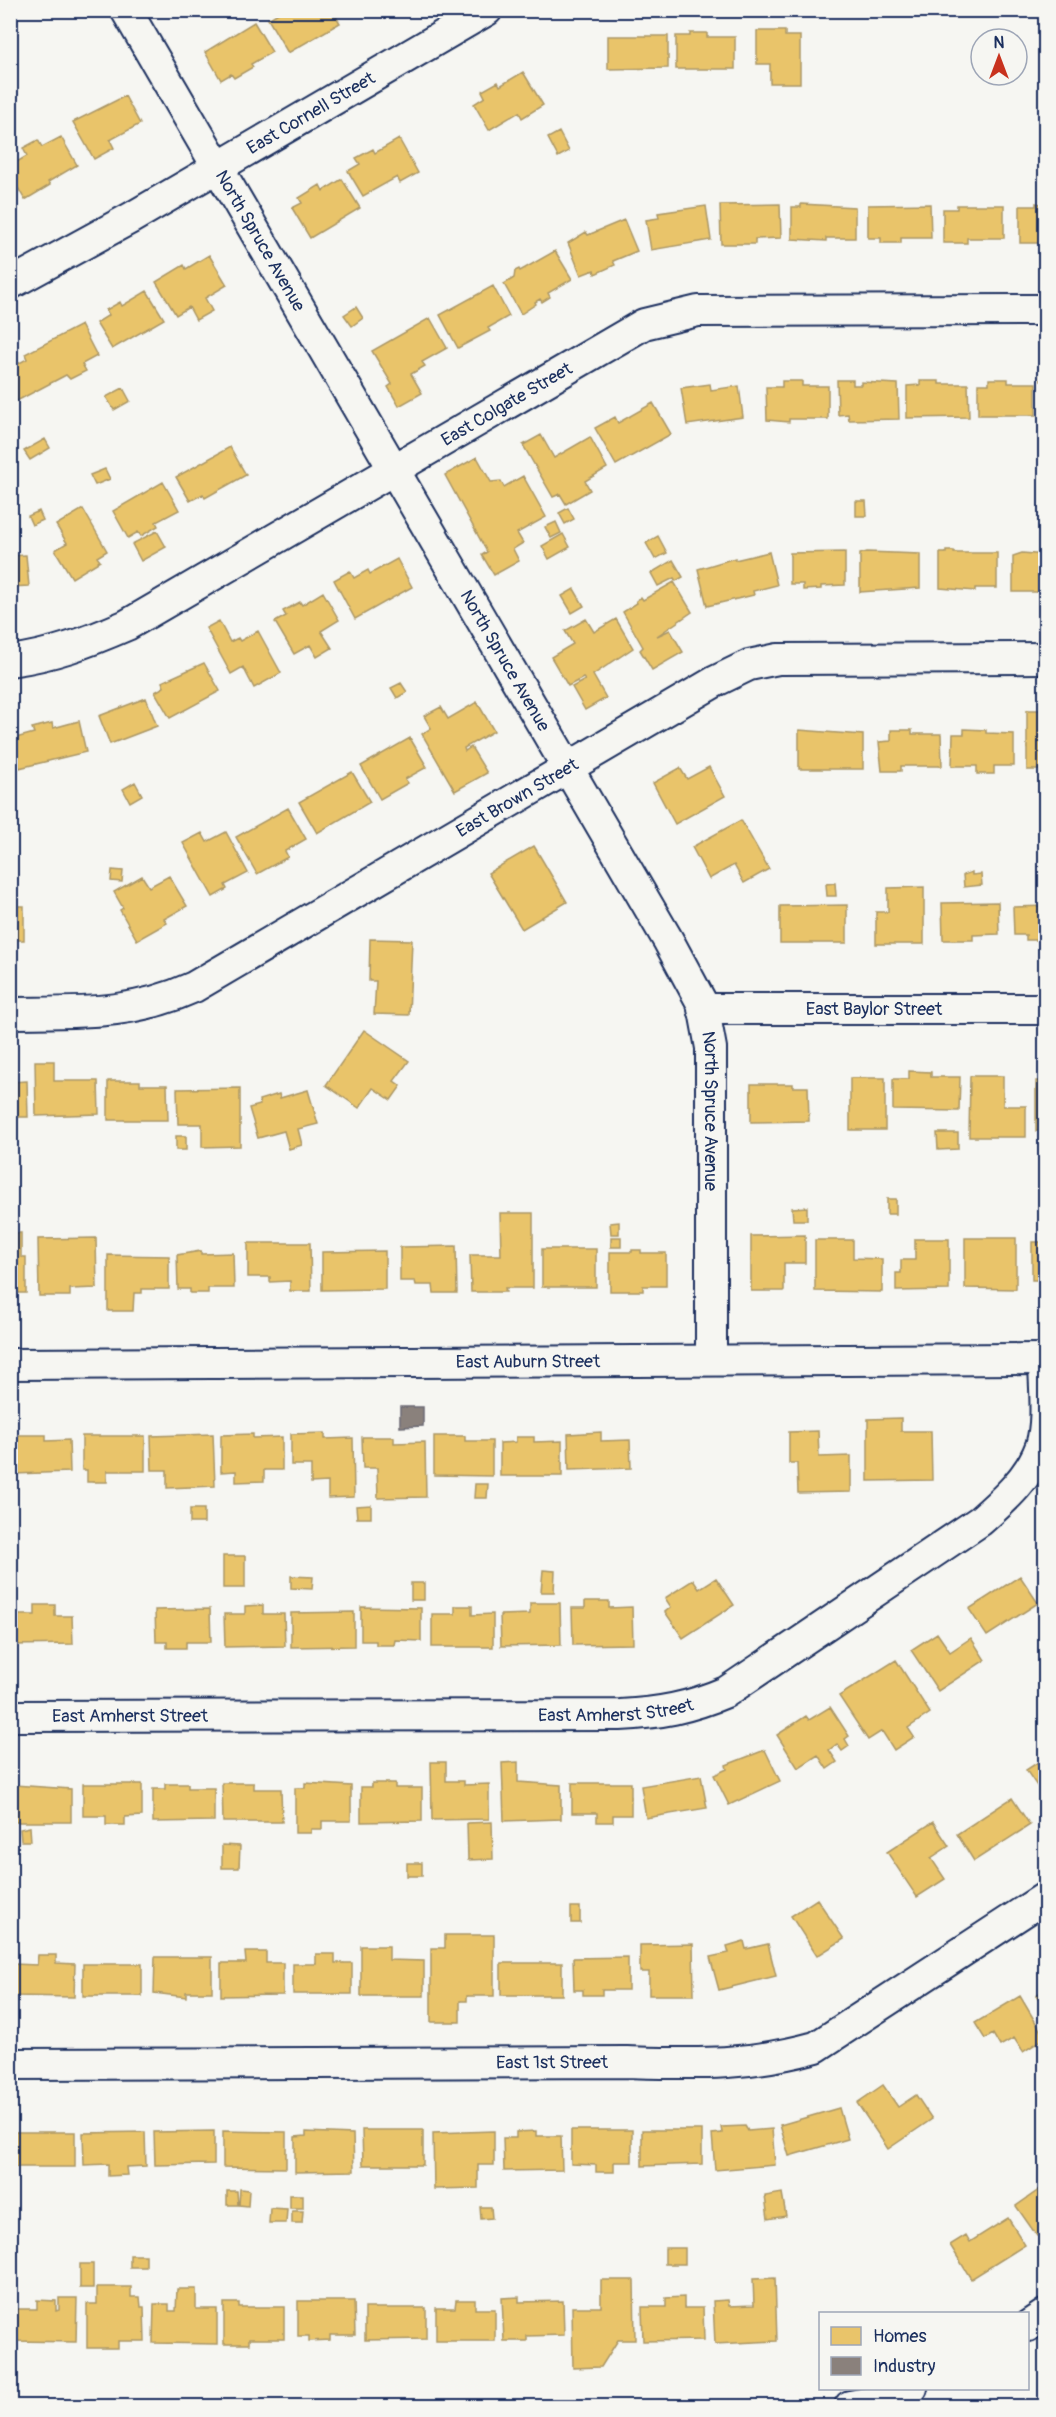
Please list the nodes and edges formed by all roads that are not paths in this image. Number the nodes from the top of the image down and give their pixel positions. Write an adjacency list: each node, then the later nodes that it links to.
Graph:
1 (126, 10): 3 (street, North Spruce Avenue)
2 (487, 10): 3 (street, East Cornell Street)
3 (217, 167): 4 (street, East Cornell Street); 6 (street, North Spruce Avenue)
4 (10, 284)
5 (1046, 310): 6 (street, East Colgate Street)
6 (393, 468): 8 (street, East Colgate Street); 9 (street, North Spruce Avenue)
7 (1046, 658): 9 (street, East Brown Street)
8 (10, 661)
9 (568, 768): 10 (street, North Spruce Avenue); 12 (street, East Brown Street)
10 (703, 1009): 11 (street, East Baylor Street); 14 (street, North Spruce Avenue)
11 (1046, 1009)
12 (10, 1012)
13 (1045, 1359): 14 (street, East Auburn Street); 16 (street, East Amherst Street)
14 (711, 1360): 15 (street, East Auburn Street)
15 (10, 1364)
16 (10, 1716)
17 (1046, 1897): 18 (street, East 1st Street)
18 (10, 2064)
19 (1046, 2314): 20 (street)
20 (1029, 2325)
21 (907, 2390): 22 (street)
22 (850, 2406)

